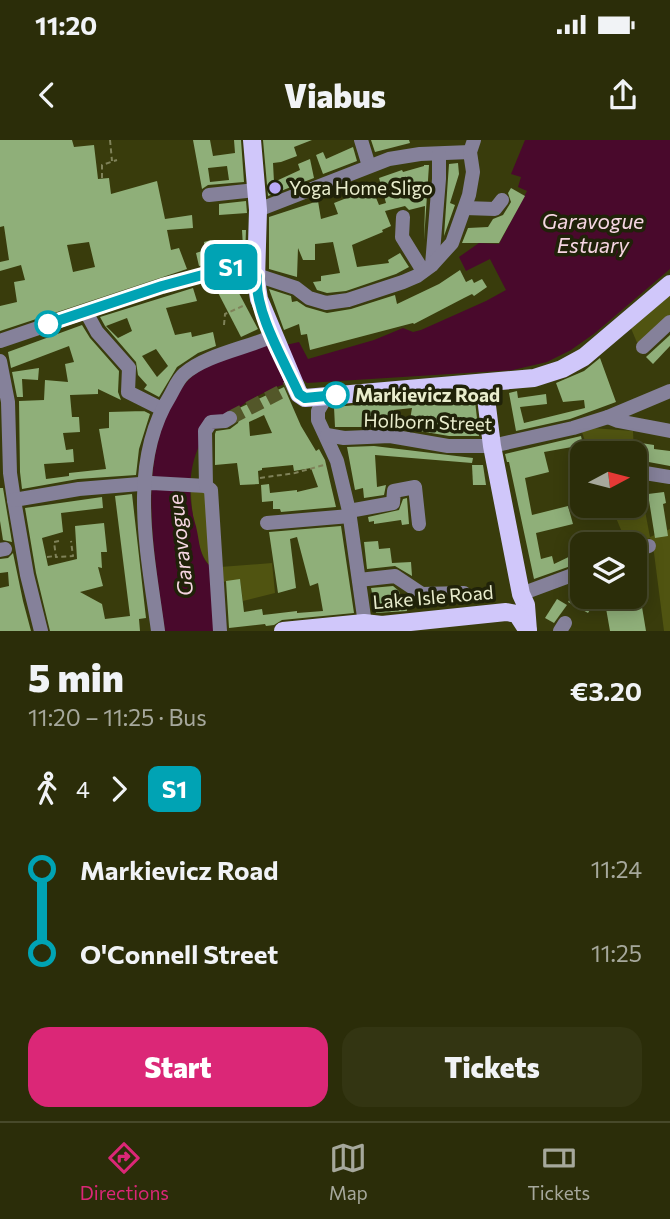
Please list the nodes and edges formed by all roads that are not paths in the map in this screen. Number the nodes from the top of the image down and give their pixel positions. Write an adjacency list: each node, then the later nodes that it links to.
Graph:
1 (252, 140): 6 (main road)
2 (361, 140): 5 (street)
3 (472, 146): 4 (street); 9 (street)
4 (439, 154): 5 (street); 12 (street)
5 (369, 166): 10 (street)
6 (256, 190): 7 (street); 10 (main road)
7 (209, 195)
8 (502, 200): 9 (street)
9 (465, 208): 12 (street)
10 (258, 210): 13 (main road)
11 (403, 217): 12 (street)
12 (428, 268): 13 (street)
13 (257, 276): 15 (street); 17 (main road)
14 (670, 284): 21 (main road)
15 (86, 312): 18 (street); 24 (street)
16 (670, 321): 19 (street)
17 (273, 338): 23 (main road); 24 (street)
18 (0, 341)
19 (643, 347)
20 (0, 361): 32 (street)
21 (480, 391): 23 (main road); 29 (main road)
22 (670, 391): 25 (street, Holborn Street)
23 (320, 397): 28 (street)
24 (162, 409): 33 (street)
25 (608, 417): 27 (street); 29 (street, Holborn Street)
26 (230, 418): 34 (street)
27 (670, 431)
28 (327, 435): 29 (street, Holborn Street); 36 (street)
29 (492, 446): 43 (main road)
30 (648, 473): 31 (street)
31 (670, 477)
32 (5, 481): 35 (street)
33 (148, 483): 34 (street); 35 (street); 47 (street)
34 (204, 487): 48 (street)
35 (14, 500): 39 (street)
36 (349, 513): 37 (street); 38 (street); 41 (street)
37 (267, 523)
38 (419, 524)
39 (10, 548): 46 (street)
40 (570, 576): 43 (street)
41 (359, 580): 42 (street); 45 (street)
42 (464, 593)
43 (521, 594): 44 (main road, Lake Isle Road); 50 (main road)
44 (506, 612): 45 (main road, Lake Isle Road); 50 (main road, Lake Isle Road)
45 (365, 627): 49 (main road, Lake Isle Road)
46 (41, 631)
47 (158, 631)
48 (220, 631)
49 (283, 631)
50 (528, 631)

